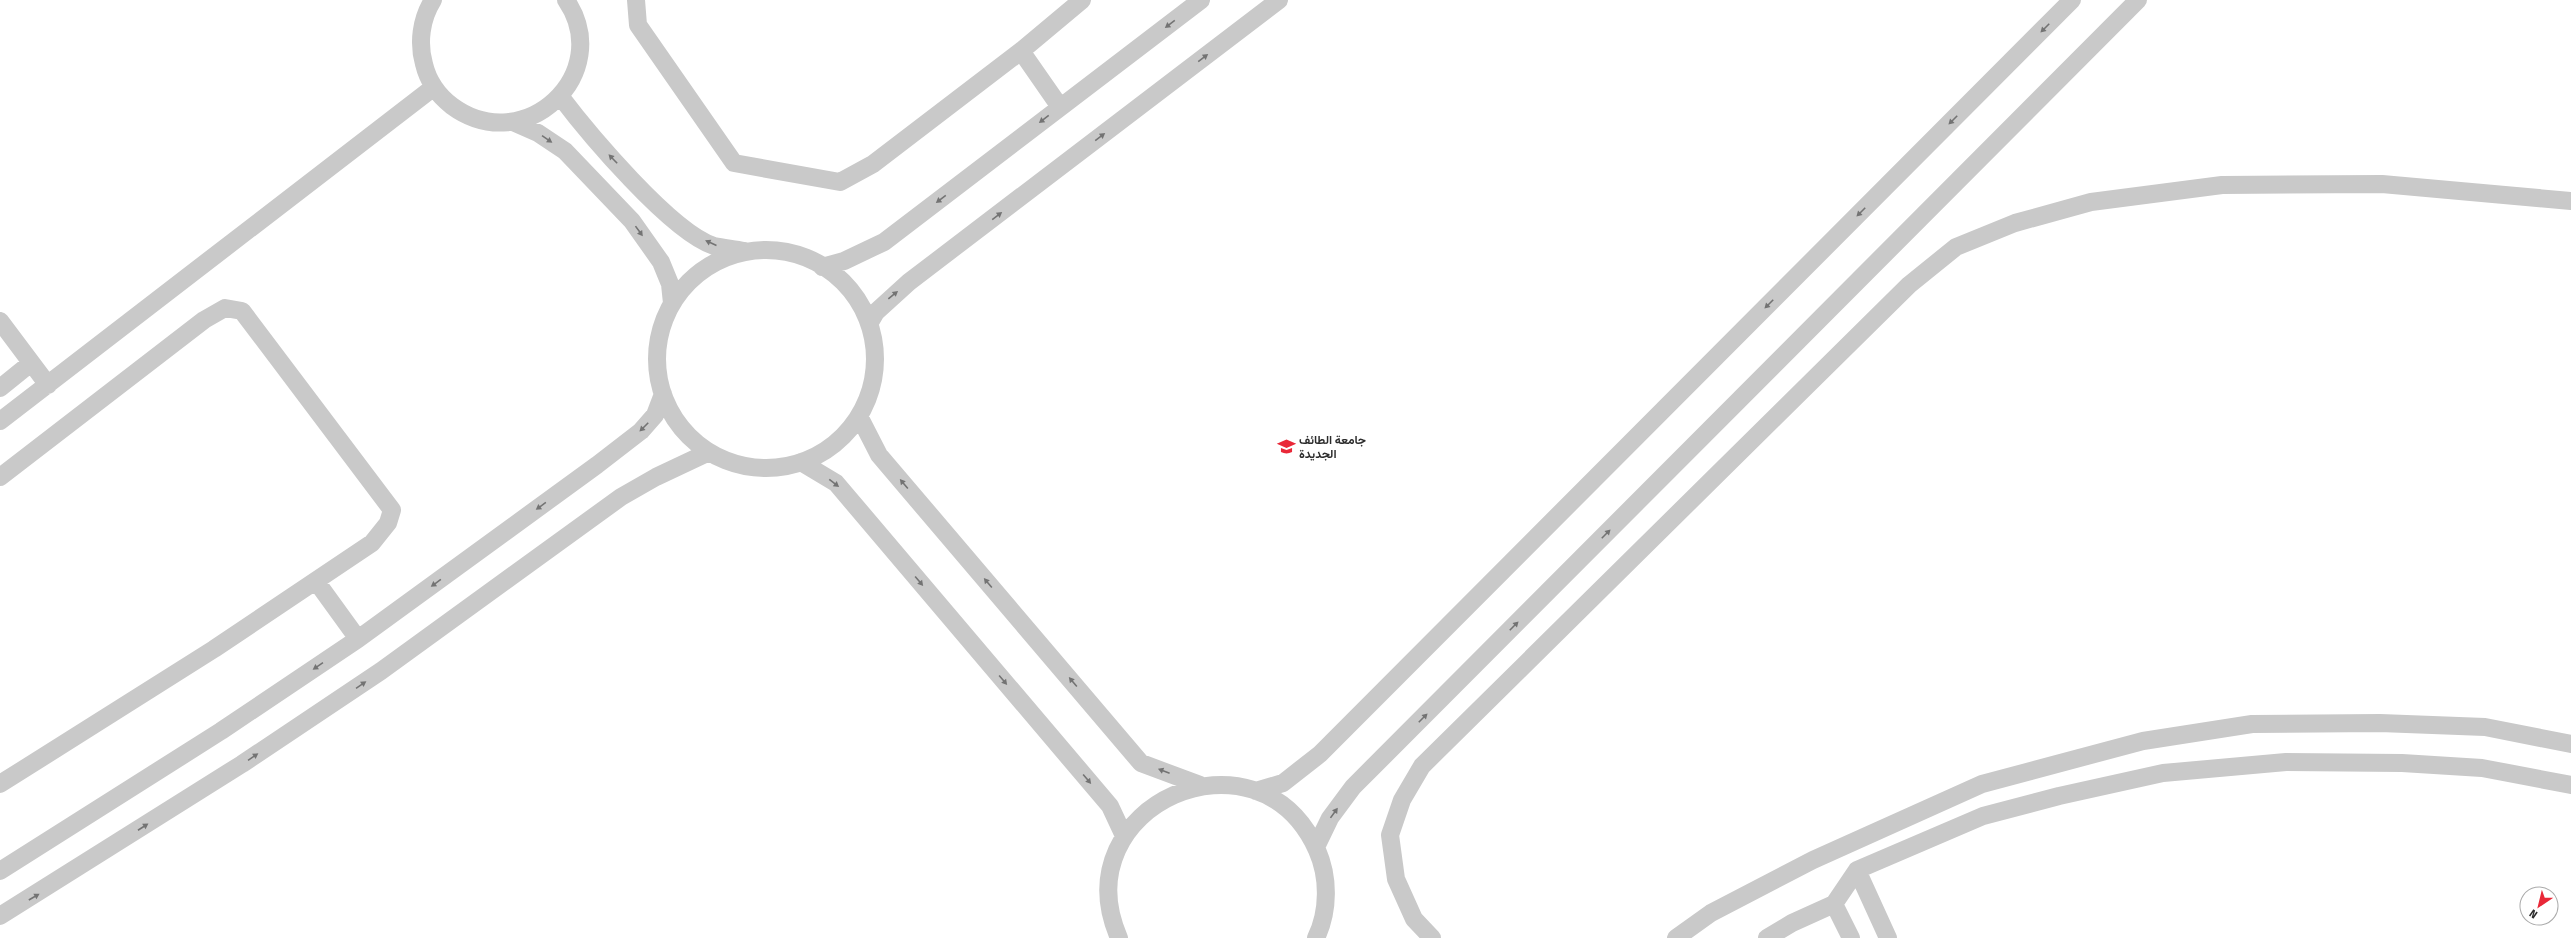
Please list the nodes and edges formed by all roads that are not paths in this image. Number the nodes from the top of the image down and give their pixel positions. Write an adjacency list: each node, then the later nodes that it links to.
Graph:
1 (433, 0): 10 (lane)
2 (566, 0): 11 (lane)
3 (636, 0): 9 (lane)
4 (1082, 0): 9 (lane)
5 (1201, 0): 12 (lane, one-way to 12)
6 (1279, 0): 19 (lane, one-way to 6)
7 (2072, 0): 35 (lane, one-way to 35)
8 (2138, 0): 37 (lane, one-way to 8)
9 (1022, 51): 12 (lane)
10 (434, 87): 13 (lane); 21 (lane)
11 (560, 96): 13 (lane); 15 (lane, one-way to 11)
12 (1060, 107): 16 (lane, one-way to 16)
13 (513, 122): 17 (lane, one-way to 17)
14 (2571, 201): 44 (lane)
15 (748, 252): 16 (lane); 17 (lane)
16 (822, 267): 19 (lane)
17 (672, 303): 23 (lane)
18 (0, 321): 20 (lane)
19 (869, 324): 24 (lane)
20 (31, 363): 21 (lane); 22 (lane)
21 (48, 384): 25 (lane)
22 (0, 388)
23 (663, 394): 26 (lane); 30 (lane, one-way to 30)
24 (859, 416): 27 (lane); 33 (lane, one-way to 24)
25 (0, 421)
26 (709, 452): 27 (lane); 41 (lane, one-way to 26)
27 (801, 462): 36 (lane, one-way to 36)
28 (0, 477): 29 (lane)
29 (316, 581): 30 (lane); 32 (lane)
30 (358, 639): 39 (lane, one-way to 39)
31 (2571, 744): 45 (lane)
32 (0, 784)
33 (1200, 785): 35 (lane); 36 (lane)
34 (2571, 785): 38 (lane)
35 (1256, 792): 37 (lane)
36 (1124, 836): 43 (lane)
37 (1316, 847): 42 (lane)
38 (1857, 870): 40 (lane); 48 (lane)
39 (0, 871)
40 (1834, 904): 46 (lane); 47 (lane)
41 (0, 916)
42 (1320, 936)
43 (1119, 938)
44 (1432, 938)
45 (1676, 938)
46 (1767, 938)
47 (1851, 938)
48 (1888, 938)

